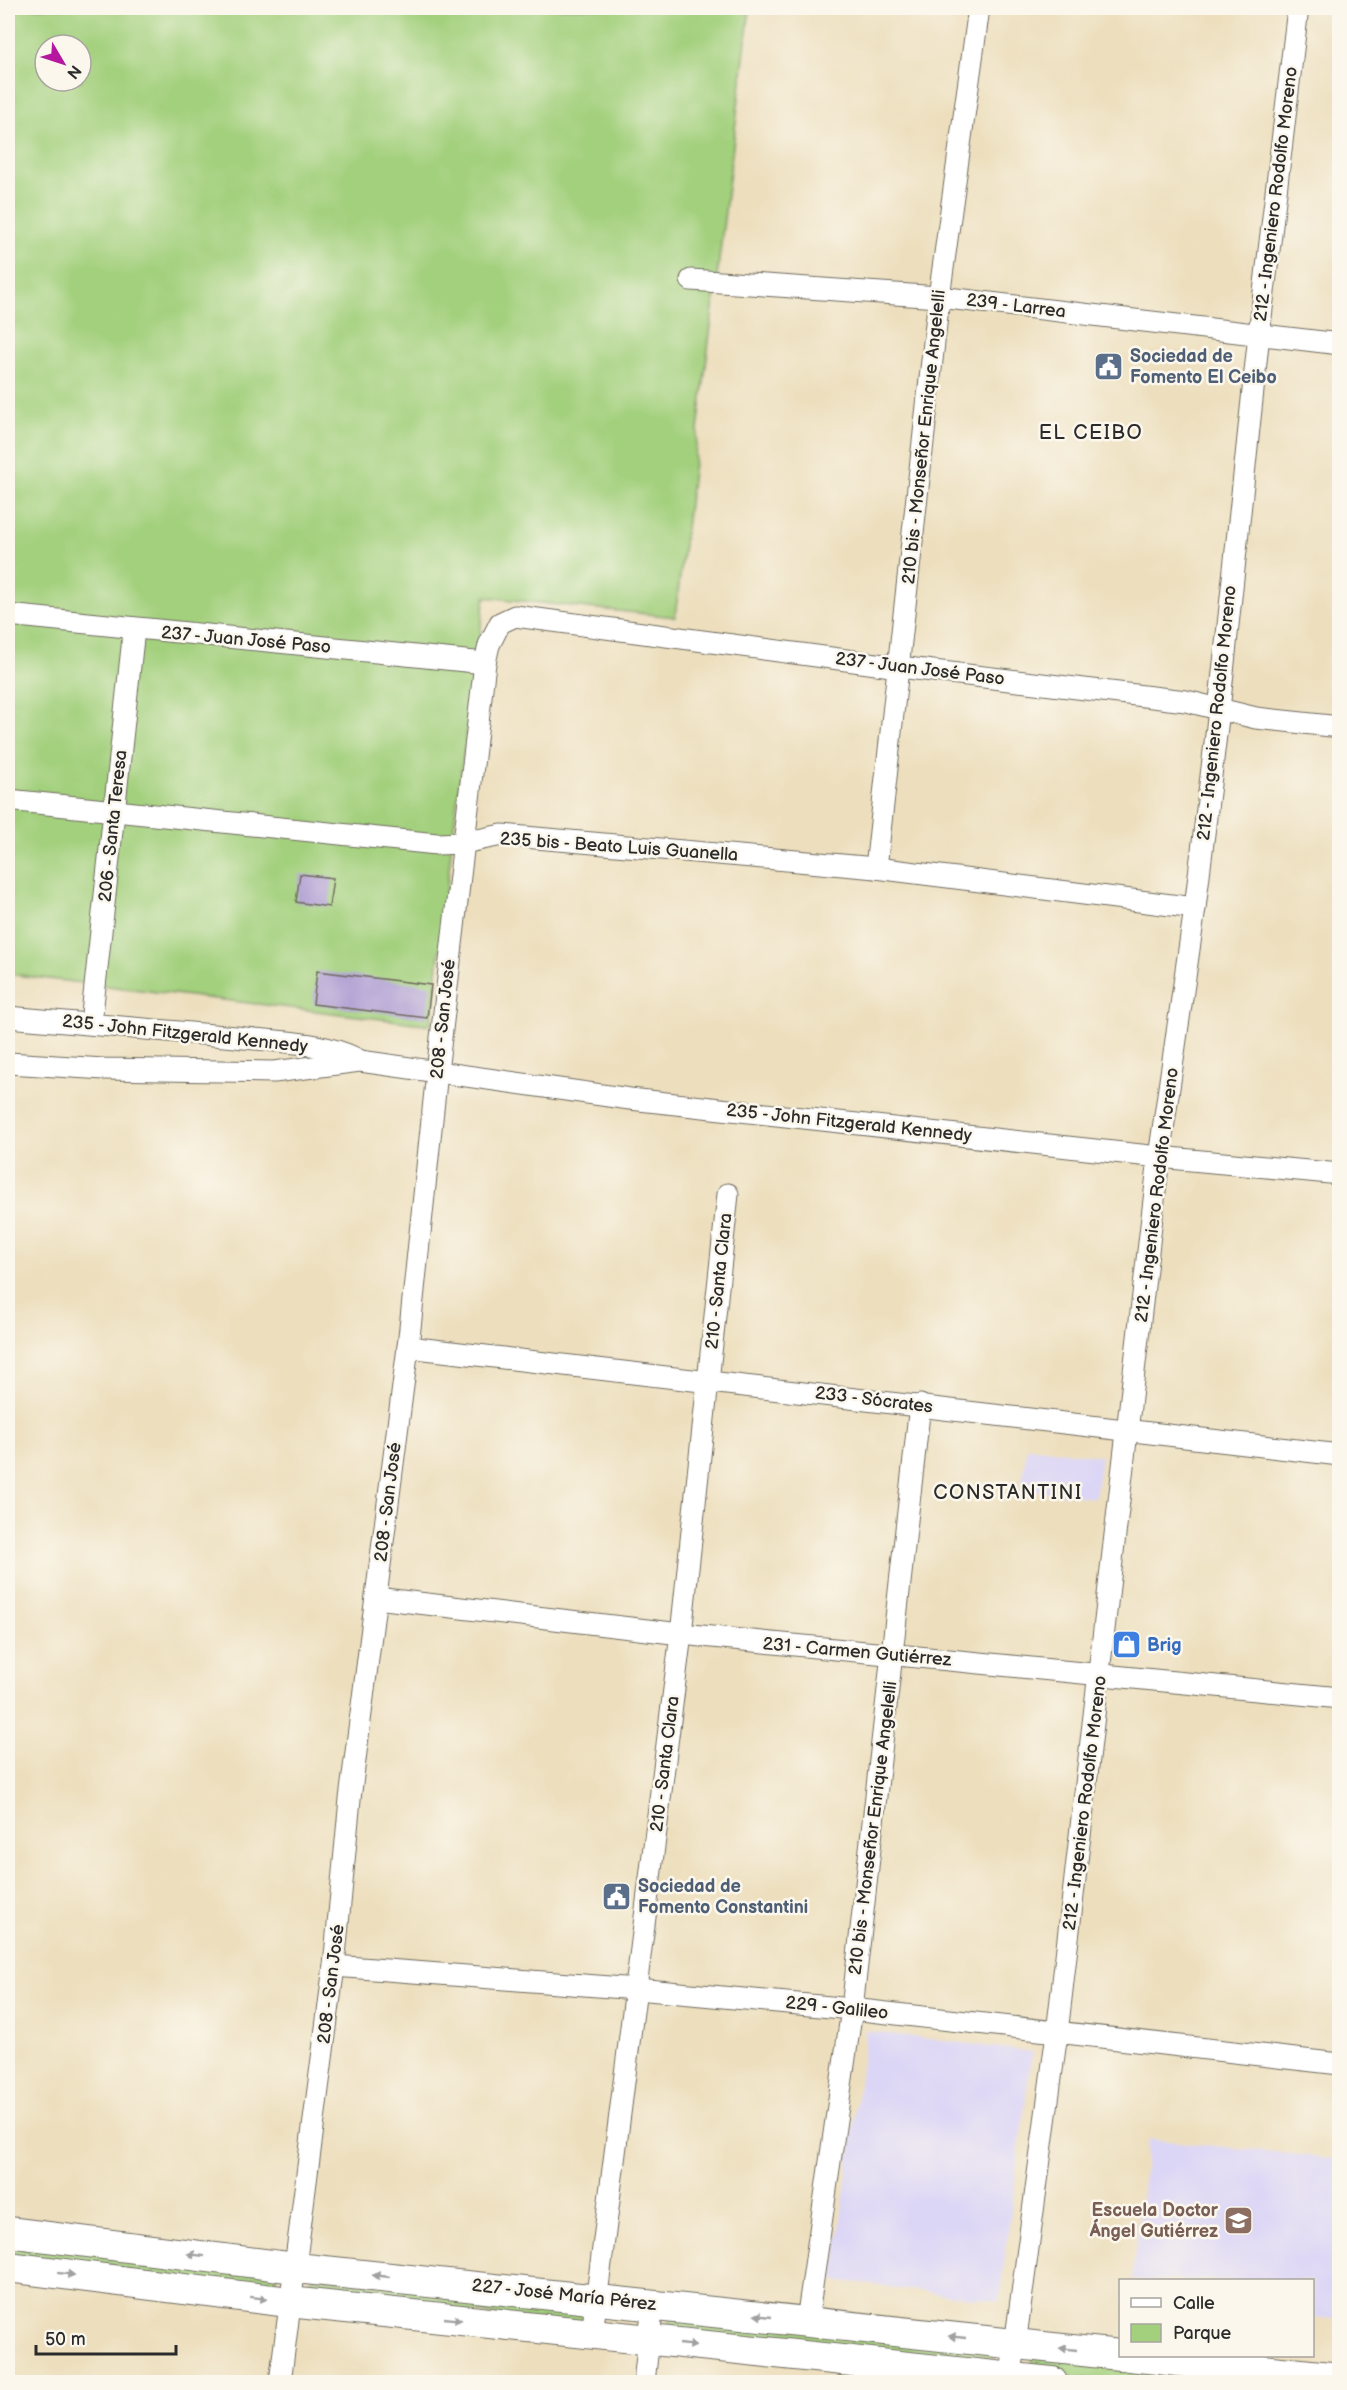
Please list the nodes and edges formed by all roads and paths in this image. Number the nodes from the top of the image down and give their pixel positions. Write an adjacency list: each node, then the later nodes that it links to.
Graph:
1 (979, 8): 4 (street, 210 bis - Monseñor Enrique Angelelli)
2 (1299, 8): 5 (street, 212 - Ingeniero Rodolfo Moreno)
3 (692, 280): 4 (street, 239 - Larrea)
4 (939, 297): 5 (street, 239 - Larrea); 11 (street, 210 bis - Monseñor Enrique Angelelli)
5 (1259, 334): 6 (street, 239 - Larrea); 12 (street, 212 - Ingeniero Rodolfo Moreno)
6 (1340, 344)
7 (8, 615): 9 (street, 237 - Juan José Paso)
8 (500, 623): 10 (street, 208 - San José); 11 (street, 237 - Juan José Paso)
9 (134, 629): 10 (street, 237 - Juan José Paso); 15 (street, 206 - Santa Teresa)
10 (485, 663): 16 (street, 208 - San José)
11 (899, 667): 12 (street, 237 - Juan José Paso); 17 (street, 210 bis - Monseñor Enrique Angelelli)
12 (1219, 710): 13 (street, 237 - Juan José Paso); 18 (street, 212 - Ingeniero Rodolfo Moreno)
13 (1340, 727)
14 (8, 800): 15 (street, 235 bis - Beato Luis Guanella)
15 (114, 811): 16 (street, 235 bis - Beato Luis Guanella); 20 (street, 206 - Santa Teresa)
16 (463, 843): 17 (street, 235 bis - Beato Luis Guanella); 23 (street, 208 - San José)
17 (876, 867): 18 (street, 235 bis - Beato Luis Guanella)
18 (1195, 908): 24 (street, 212 - Ingeniero Rodolfo Moreno)
19 (8, 1017): 20 (street, 235 - John Fitzgerald Kennedy)
20 (91, 1023): 21 (street, 235 - John Fitzgerald Kennedy)
21 (360, 1060): 22 (street, 235 - John Fitzgerald Kennedy); 23 (street, 235 - John Fitzgerald Kennedy)
22 (8, 1063)
23 (437, 1072): 24 (street, 235 - John Fitzgerald Kennedy); 27 (street, 208 - San José)
24 (1160, 1157): 25 (street, 235 - John Fitzgerald Kennedy); 30 (street, 212 - Ingeniero Rodolfo Moreno)
25 (1340, 1174)
26 (728, 1194): 28 (street, 210 - Santa Clara)
27 (408, 1347): 28 (street, 233 - Sócrates); 32 (street, 208 - San José)
28 (709, 1381): 29 (street, 233 - Sócrates); 33 (street, 210 - Santa Clara)
29 (920, 1406): 30 (street, 233 - Sócrates); 34 (street, 210 bis - Monseñor Enrique Angelelli)
30 (1129, 1430): 31 (street, 233 - Sócrates); 35 (street, 212 - Ingeniero Rodolfo Moreno)
31 (1340, 1455)
32 (376, 1598): 33 (street, 231 - Carmen Gutiérrez); 37 (street, 208 - San José)
33 (681, 1634): 34 (street, 231 - Carmen Gutiérrez); 38 (street, 210 - Santa Clara)
34 (892, 1656): 35 (street, 231 - Carmen Gutiérrez); 39 (street, 210 bis - Monseñor Enrique Angelelli)
35 (1100, 1675): 36 (street, 231 - Carmen Gutiérrez); 40 (street, 212 - Ingeniero Rodolfo Moreno)
36 (1340, 1698)
37 (334, 1966): 38 (street, 229 - Galileo); 44 (street, 208 - San José)
38 (637, 1989): 39 (street, 229 - Galileo); 45 (street, 210 - Santa Clara)
39 (852, 2009): 40 (street, 229 - Galileo); 48 (street, 210 bis - Monseñor Enrique Angelelli)
40 (1057, 2032): 41 (street, 229 - Galileo); 51 (street, 212 - Ingeniero Rodolfo Moreno)
41 (1340, 2064)
42 (8, 2232): 44 (street, 227 - José María Pérez, one-way to 42)
43 (8, 2266): 46 (street, 227 - José María Pérez, one-way to 46)
44 (296, 2268): 45 (street, 227 - José María Pérez, one-way to 44); 46 (street, 208 - San José)
45 (597, 2298): 47 (street, 227 - José María Pérez); 49 (street, 210 - Santa Clara)
46 (289, 2302): 49 (street, 227 - José María Pérez, one-way to 49); 56 (street, 208 - San José)
47 (653, 2304): 48 (street, 227 - José María Pérez, one-way to 47); 50 (street)
48 (807, 2321): 51 (street, 227 - José María Pérez, one-way to 48)
49 (592, 2334): 50 (street, 227 - José María Pérez)
50 (650, 2341): 55 (street, 227 - José María Pérez, one-way to 55); 57 (street)
51 (1015, 2344): 52 (street, 227 - José María Pérez, one-way to 51); 55 (street, 212 - Ingeniero Rodolfo Moreno)
52 (1119, 2355)
53 (1147, 2357): 54 (street)
54 (1340, 2378)
55 (1010, 2380): 58 (street, 227 - José María Pérez)
56 (280, 2382)
57 (645, 2382)
58 (1052, 2382)

